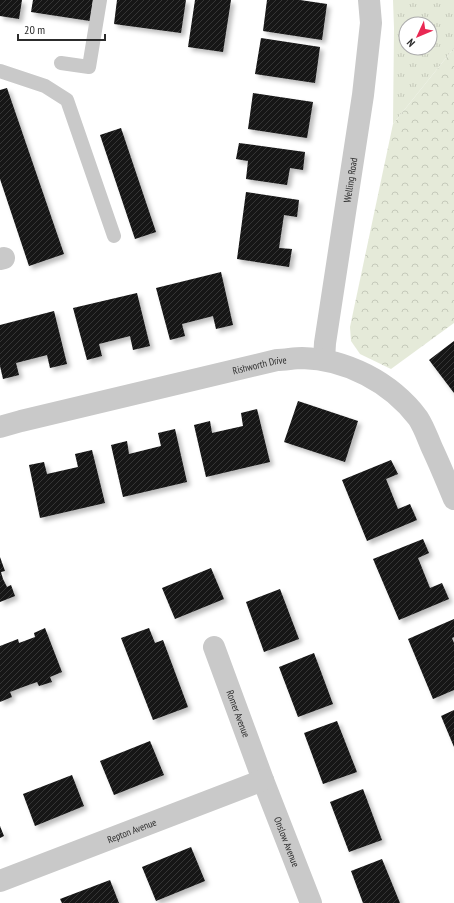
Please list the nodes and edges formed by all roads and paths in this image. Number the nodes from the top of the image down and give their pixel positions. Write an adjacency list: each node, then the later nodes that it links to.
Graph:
1 (100, 0): 3 (lane)
2 (369, 0): 6 (street, Welling Road)
3 (61, 63)
4 (0, 70): 5 (lane)
5 (114, 236)
6 (324, 360): 7 (street, Rishworth Drive); 8 (street, Rishworth Drive)
7 (0, 427)
8 (454, 499)
9 (214, 647): 10 (street, Romer Avenue)
10 (263, 780): 11 (street, Repton Avenue); 12 (street, Onslow Avenue)
11 (0, 881)
12 (311, 903)

